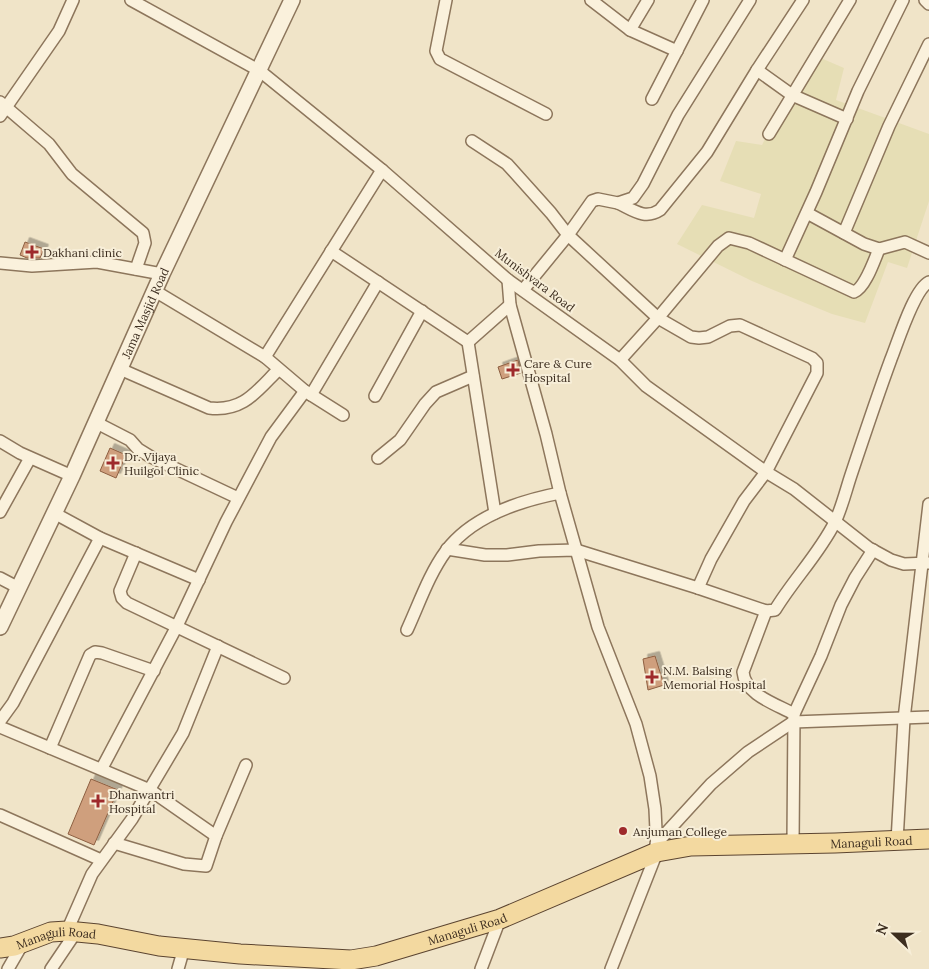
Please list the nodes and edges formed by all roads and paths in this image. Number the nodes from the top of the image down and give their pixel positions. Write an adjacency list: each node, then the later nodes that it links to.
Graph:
1 (73, 0): 21 (street)
2 (131, 0): 18 (street, Munishvara Road)
3 (292, 0): 18 (street, Jama Masjid Road)
4 (446, 0): 22 (street)
5 (648, 0): 14 (street)
6 (703, 0): 16 (street)
7 (750, 0): 27 (street)
8 (803, 0): 17 (street)
9 (850, 0): 19 (street)
10 (903, 0): 23 (street)
11 (925, 0): 13 (street)
12 (595, 1): 14 (street)
13 (929, 4)
14 (630, 30): 16 (street)
15 (929, 44): 29 (street)
16 (677, 51): 20 (street)
17 (757, 70): 19 (street); 27 (street)
18 (260, 71): 26 (street, Munishvara Road); 37 (street, Jama Masjid Road)
19 (792, 95): 23 (street); 24 (street)
20 (652, 99)
21 (2, 108): 36 (street)
22 (546, 114)
23 (847, 119): 28 (street)
24 (769, 134)
25 (472, 141): 30 (street)
26 (382, 170): 32 (street); 38 (street, Munishvara Road)
27 (618, 203): 30 (street)
28 (807, 212): 29 (street); 34 (street)
29 (844, 233): 31 (street)
30 (568, 235): 41 (street); 45 (street)
31 (879, 249): 33 (street); 34 (street)
32 (331, 251): 39 (street); 47 (street)
33 (929, 253)
34 (785, 260): 45 (street)
35 (0, 262): 36 (street)
36 (136, 268): 37 (street)
37 (162, 274): 42 (street, Jama Masjid Road)
38 (508, 280): 41 (street, Munishvara Road); 43 (street)
39 (378, 282): 44 (street); 52 (street)
40 (929, 282): 67 (street)
41 (523, 290): 48 (street, Munishvara Road)
42 (155, 291): 47 (street); 49 (street, Jama Masjid Road)
43 (510, 305): 46 (street); 61 (street)
44 (422, 311): 46 (street); 53 (street)
45 (658, 318): 48 (street); 59 (street)
46 (468, 342): 51 (street)
47 (264, 357): 50 (street)
48 (620, 360): 59 (street, Munishvara Road)
49 (120, 369): 50 (street); 55 (street, Jama Masjid Road)
50 (278, 370): 52 (street)
51 (473, 376): 58 (street); 66 (street)
52 (308, 393): 54 (street); 62 (street)
53 (375, 396)
54 (343, 415)
55 (95, 422): 60 (street, Jama Masjid Road); 62 (street)
56 (0, 441): 57 (street)
57 (30, 458): 60 (street); 64 (street)
58 (378, 458)
59 (766, 472): 67 (street, Munishvara Road); 77 (street)
60 (72, 476): 65 (street, Jama Masjid Road)
61 (560, 493): 66 (street); 70 (street)
62 (238, 498): 75 (street)
63 (929, 504): 73 (street)
64 (0, 512)
65 (54, 513): 68 (street); 76 (street, Jama Masjid Road)
66 (495, 513): 69 (street)
67 (835, 521): 71 (street, Munishvara Road); 78 (street)
68 (100, 538): 72 (street); 88 (street)
69 (447, 550): 70 (street); 81 (street)
70 (576, 550): 77 (street); 100 (street)
71 (873, 550): 73 (street, Munishvara Road); 86 (street)
72 (136, 553): 75 (street); 79 (street)
73 (925, 564): 87 (street)
74 (0, 578): 76 (street)
75 (199, 580): 79 (street)
76 (19, 588): 80 (street, Jama Masjid Road)
77 (698, 588): 78 (street)
78 (766, 612): 86 (street)
79 (177, 626): 82 (street); 83 (street)
80 (0, 627)
81 (407, 630)
82 (218, 646): 84 (street); 93 (street)
83 (154, 671): 90 (street); 92 (street)
84 (284, 678)
85 (929, 717): 87 (street)
86 (793, 718): 87 (street); 99 (street); 100 (street)
87 (904, 719): 97 (street)
88 (0, 721)
89 (0, 727): 90 (street)
90 (50, 748): 92 (street)
91 (246, 765): 95 (street)
92 (102, 768): 93 (street)
93 (150, 790): 95 (street); 98 (street)
94 (0, 815): 101 (street)
95 (216, 836): 98 (street)
96 (929, 839): 97 (main road, Managuli Road)
97 (897, 841): 99 (main road, Managuli Road)
98 (114, 843): 101 (street)
99 (793, 844): 100 (main road, Managuli Road)
100 (657, 848): 102 (main road, Managuli Road); 111 (street)
101 (101, 860): 103 (street)
102 (500, 919): 106 (main road, Managuli Road); 110 (street)
103 (72, 931): 104 (main road, Managuli Road); 106 (main road, Managuli Road); 108 (street)
104 (23, 943): 105 (main road, Managuli Road); 107 (street)
105 (0, 948)
106 (184, 948): 109 (street)
107 (8, 969)
108 (51, 969)
109 (178, 969)
110 (480, 969)
111 (611, 969)

